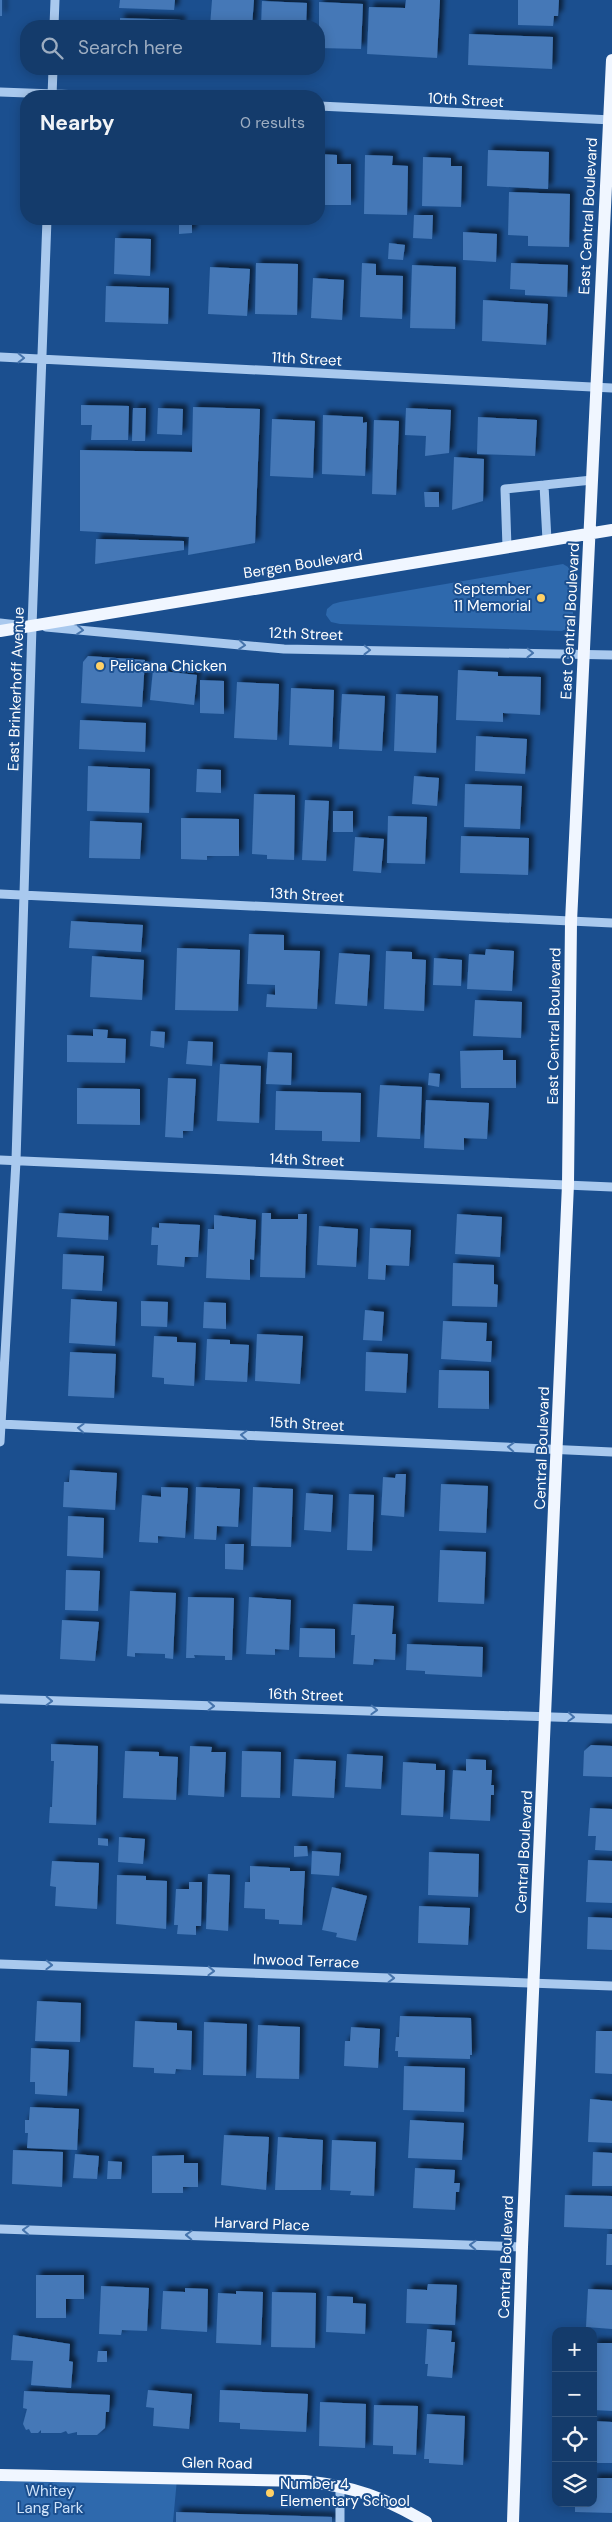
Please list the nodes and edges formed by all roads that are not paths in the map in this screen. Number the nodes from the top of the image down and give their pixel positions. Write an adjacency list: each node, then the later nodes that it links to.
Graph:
1 (55, 0): 2 (street)
2 (54, 20)
3 (612, 60): 9 (main road, East Central Boulevard)
4 (53, 75): 5 (street)
5 (52, 90)
6 (0, 92): 7 (street)
7 (20, 93)
8 (325, 106): 9 (street, 10th Street)
9 (610, 120): 13 (main road, East Central Boulevard)
10 (47, 225): 12 (street, East Brinkerhoff Avenue)
11 (0, 357): 12 (street, 11th Street, one-way to 12)
12 (42, 358): 13 (street, 11th Street); 22 (street, East Brinkerhoff Avenue)
13 (597, 388): 14 (street, 11th Street); 15 (main road, East Central Boulevard)
14 (612, 388)
15 (592, 480): 16 (street); 18 (main road, East Central Boulevard)
16 (544, 486): 19 (street); 20 (street)
17 (612, 530): 18 (main road, Bergen Boulevard)
18 (590, 534): 19 (main road, Bergen Boulevard); 24 (main road, East Central Boulevard)
19 (547, 540): 20 (main road, Bergen Boulevard)
20 (507, 547): 22 (main road, Bergen Boulevard)
21 (0, 623): 22 (street, 12th Street)
22 (32, 626): 23 (main road, Bergen Boulevard); 24 (street, 12th Street, one-way to 24); 27 (street, East Brinkerhoff Avenue)
23 (0, 631)
24 (584, 654): 25 (street, 12th Street); 28 (main road, East Central Boulevard)
25 (612, 654)
26 (0, 894): 27 (street, 13th Street)
27 (24, 894): 28 (street, 13th Street); 31 (street, East Brinkerhoff Avenue)
28 (571, 922): 29 (street, 13th Street); 32 (main road, East Central Boulevard)
29 (612, 923)
30 (0, 1160): 31 (street, 14th Street)
31 (16, 1161): 32 (street, 14th Street); 34 (street, East Brinkerhoff Avenue)
32 (568, 1184): 33 (street, 14th Street); 36 (main road, Central Boulevard)
33 (612, 1187)
34 (0, 1424): 35 (street, East Brinkerhoff Avenue); 36 (street, 15th Street, one-way to 34)
35 (0, 1442)
36 (558, 1449): 37 (street, 15th Street); 39 (main road, Central Boulevard)
37 (612, 1452)
38 (0, 1699): 39 (street, 16th Street, one-way to 39)
39 (547, 1716): 40 (street, 16th Street, one-way to 40); 42 (main road, Central Boulevard)
40 (612, 1719)
41 (0, 1964): 42 (street, Inwood Terrace, one-way to 42)
42 (535, 1983): 43 (street, Inwood Terrace); 45 (main road, Central Boulevard)
43 (612, 1986)
44 (0, 2229): 45 (street, Harvard Place, one-way to 44)
45 (522, 2247): 50 (main road, Central Boulevard)
46 (0, 2475): 47 (main road, Glen Road)
47 (340, 2485): 48 (street); 49 (main road, Glen Road)
48 (340, 2522)
49 (426, 2522)
50 (513, 2522)

